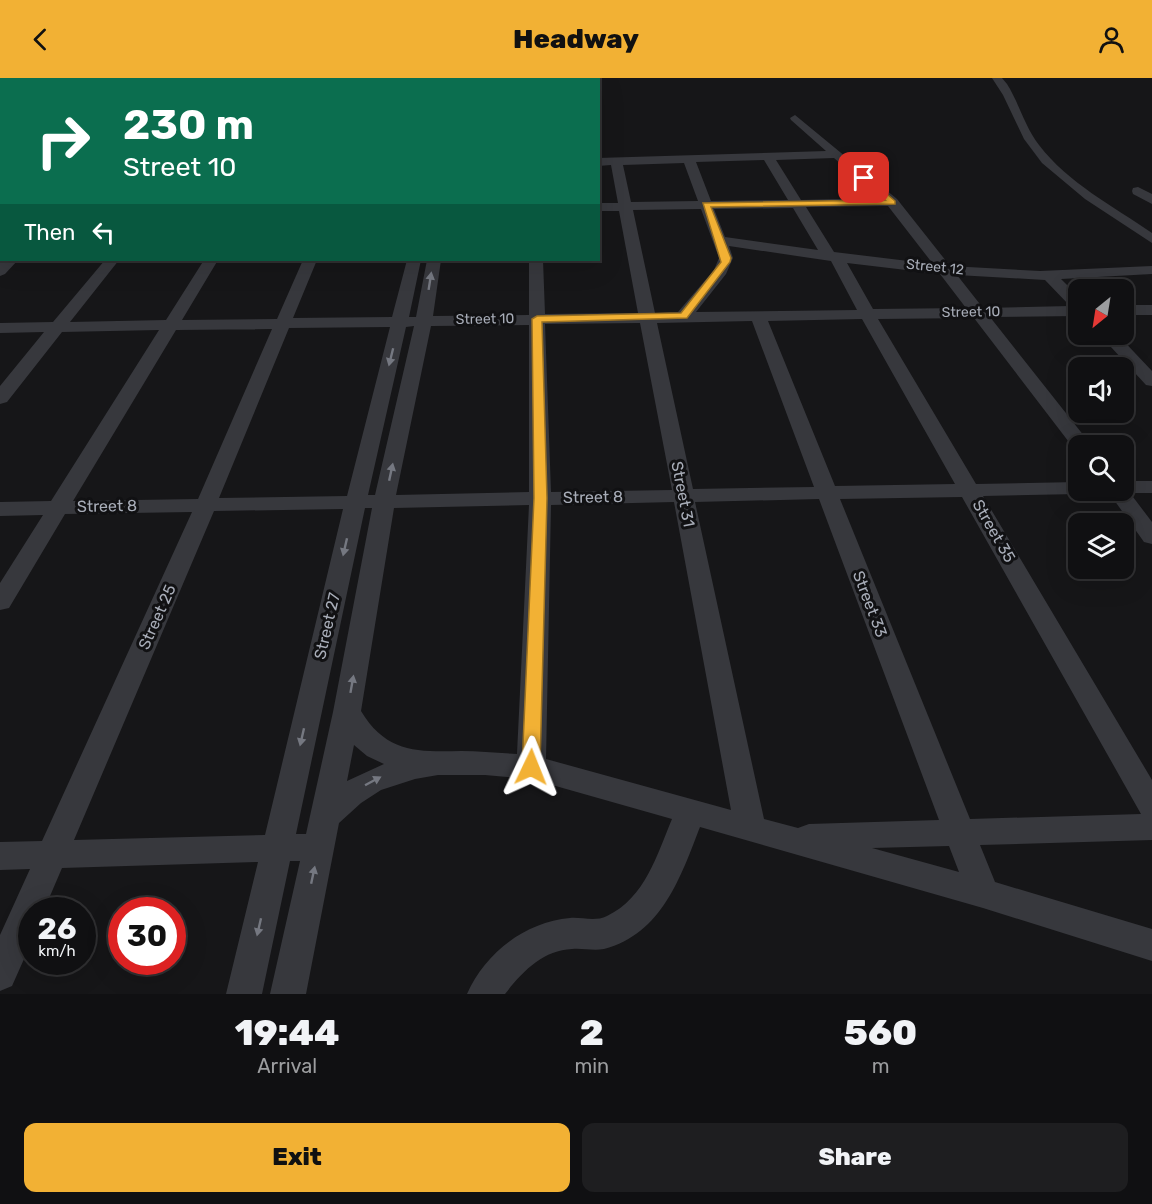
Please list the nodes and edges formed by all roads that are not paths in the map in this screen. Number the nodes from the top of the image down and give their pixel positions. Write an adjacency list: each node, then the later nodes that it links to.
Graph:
1 (997, 78): 14 (street)
2 (795, 118): 3 (street)
3 (835, 154): 4 (street); 9 (street)
4 (768, 156): 5 (street); 10 (street, Street 35)
5 (688, 158): 6 (street); 11 (street)
6 (607, 162): 12 (street, Street 31)
7 (1138, 191): 8 (street)
8 (1152, 200)
9 (892, 202): 10 (street); 23 (street)
10 (798, 204): 11 (street); 16 (street, Street 35)
11 (706, 205): 12 (street); 15 (street)
12 (624, 206): 13 (street); 34 (street, Street 31)
13 (600, 207)
14 (1152, 239)
15 (720, 241): 16 (street, Street 12); 33 (street)
16 (832, 255): 23 (street, Street 12); 31 (street, Street 35)
17 (111, 261): 39 (street)
18 (210, 261): 38 (street)
19 (310, 261): 37 (street, Street 25)
20 (414, 261): 36 (street, Street 27)
21 (434, 261): 36 (street, Street 27, one-way to 21)
22 (536, 261): 35 (street)
23 (946, 269): 25 (street, Street 12); 30 (street)
24 (1152, 270): 25 (street, Street 12)
25 (1048, 274): 26 (street)
26 (1068, 295)
27 (1134, 310): 28 (street)
28 (1152, 310)
29 (1068, 311): 30 (street, Street 10)
30 (977, 312): 31 (street, Street 10); 44 (street)
31 (867, 314): 32 (street, Street 10); 48 (street, Street 35)
32 (758, 315): 33 (street, Street 10); 49 (street, Street 33)
33 (684, 316): 34 (street, Street 10)
34 (647, 317): 35 (street, Street 10); 50 (street, Street 31)
35 (537, 319): 36 (street, Street 10); 51 (street)
36 (412, 320): 37 (street, Street 10); 52 (street, Street 27, one-way to 52); 53 (street, Street 27, one-way to 36)
37 (284, 323): 38 (street, Street 10); 55 (street, Street 25)
38 (171, 325): 39 (street, Street 10); 56 (street)
39 (57, 327): 40 (street, Street 10); 43 (street)
40 (0, 328)
41 (1118, 345): 42 (street)
42 (1152, 381)
43 (0, 398)
44 (1073, 435)
45 (1134, 487): 46 (street)
46 (1152, 487)
47 (1068, 488): 48 (street, Street 8)
48 (970, 490): 49 (street, Street 8); 63 (street, Street 35)
49 (826, 492): 50 (street, Street 8); 68 (street, Street 33)
50 (683, 495): 51 (street, Street 8); 66 (street, Street 31)
51 (540, 498): 53 (street, Street 8); 62 (street)
52 (356, 501): 53 (street, Street 8); 55 (street, Street 8); 71 (street, Street 27, one-way to 71)
53 (384, 501): 60 (street, Street 27, one-way to 53)
54 (1125, 501): 58 (street)
55 (206, 504): 56 (street, Street 8); 72 (street, Street 25)
56 (58, 507): 57 (street, Street 8); 59 (street)
57 (0, 509)
58 (1152, 537)
59 (0, 602)
60 (347, 712): 61 (street); 65 (street, Street 27)
61 (440, 763): 62 (street); 65 (street, one-way to 61)
62 (531, 767): 64 (street)
63 (1152, 807)
64 (690, 811): 66 (street); 79 (street)
65 (326, 816): 70 (street, Street 27)
66 (750, 827): 69 (street)
67 (1152, 827): 68 (street)
68 (958, 833): 69 (street); 74 (street, Street 33)
69 (784, 837): 74 (street)
70 (318, 847): 71 (street); 78 (street, Street 27, one-way to 70)
71 (277, 849): 72 (street); 77 (street, Street 27, one-way to 77)
72 (52, 855): 73 (street); 76 (street, Street 25)
73 (0, 856)
74 (982, 892): 75 (street)
75 (1152, 945)
76 (0, 974)
77 (244, 994)
78 (288, 994)
79 (485, 994)

